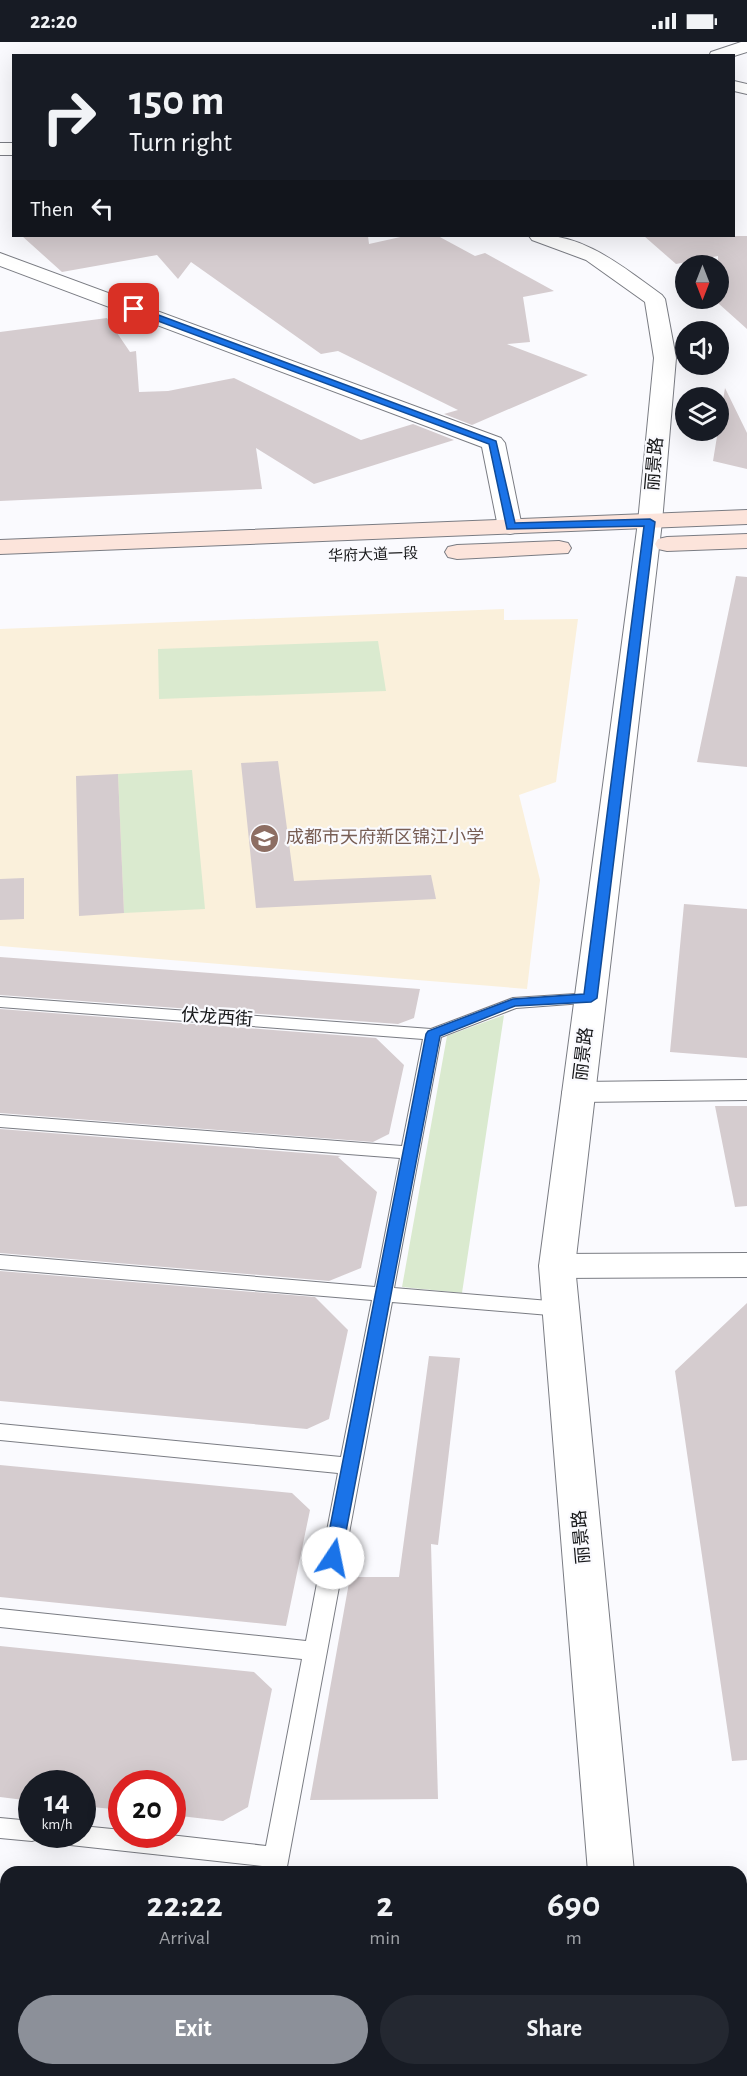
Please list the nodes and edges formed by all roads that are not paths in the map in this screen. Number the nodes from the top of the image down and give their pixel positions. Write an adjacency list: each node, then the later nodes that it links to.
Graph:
1 (747, 46): 2 (street)
2 (723, 54)
3 (542, 237): 7 (street, 丽景路)
4 (0, 259): 6 (street)
5 (747, 517): 7 (main road)
6 (510, 526): 7 (main road); 9 (main road)
7 (640, 537): 8 (main road); 12 (street, 丽景路)
8 (747, 541)
9 (0, 547)
10 (590, 547): 11 (main road, 华府大道一段)
11 (0, 569)
12 (591, 998): 14 (lane); 16 (street, 丽景路)
13 (0, 1002): 14 (lane, 伏龙西街)
14 (433, 1034): 18 (lane)
15 (747, 1090): 16 (street)
16 (579, 1092): 21 (street, 丽景路)
17 (0, 1121): 18 (lane)
18 (410, 1154): 22 (lane)
19 (0, 1262): 22 (lane)
20 (747, 1265): 21 (street)
21 (557, 1266): 23 (street, 丽景路)
22 (383, 1294): 23 (lane); 25 (lane)
23 (561, 1309): 32 (street, 丽景路)
24 (0, 1432): 25 (lane)
25 (350, 1466): 27 (lane)
26 (0, 1618): 27 (lane)
27 (315, 1651): 31 (lane)
28 (0, 1828): 29 (lane)
29 (18, 1830)
30 (96, 1839): 31 (lane)
31 (274, 1865)
32 (610, 1866)

